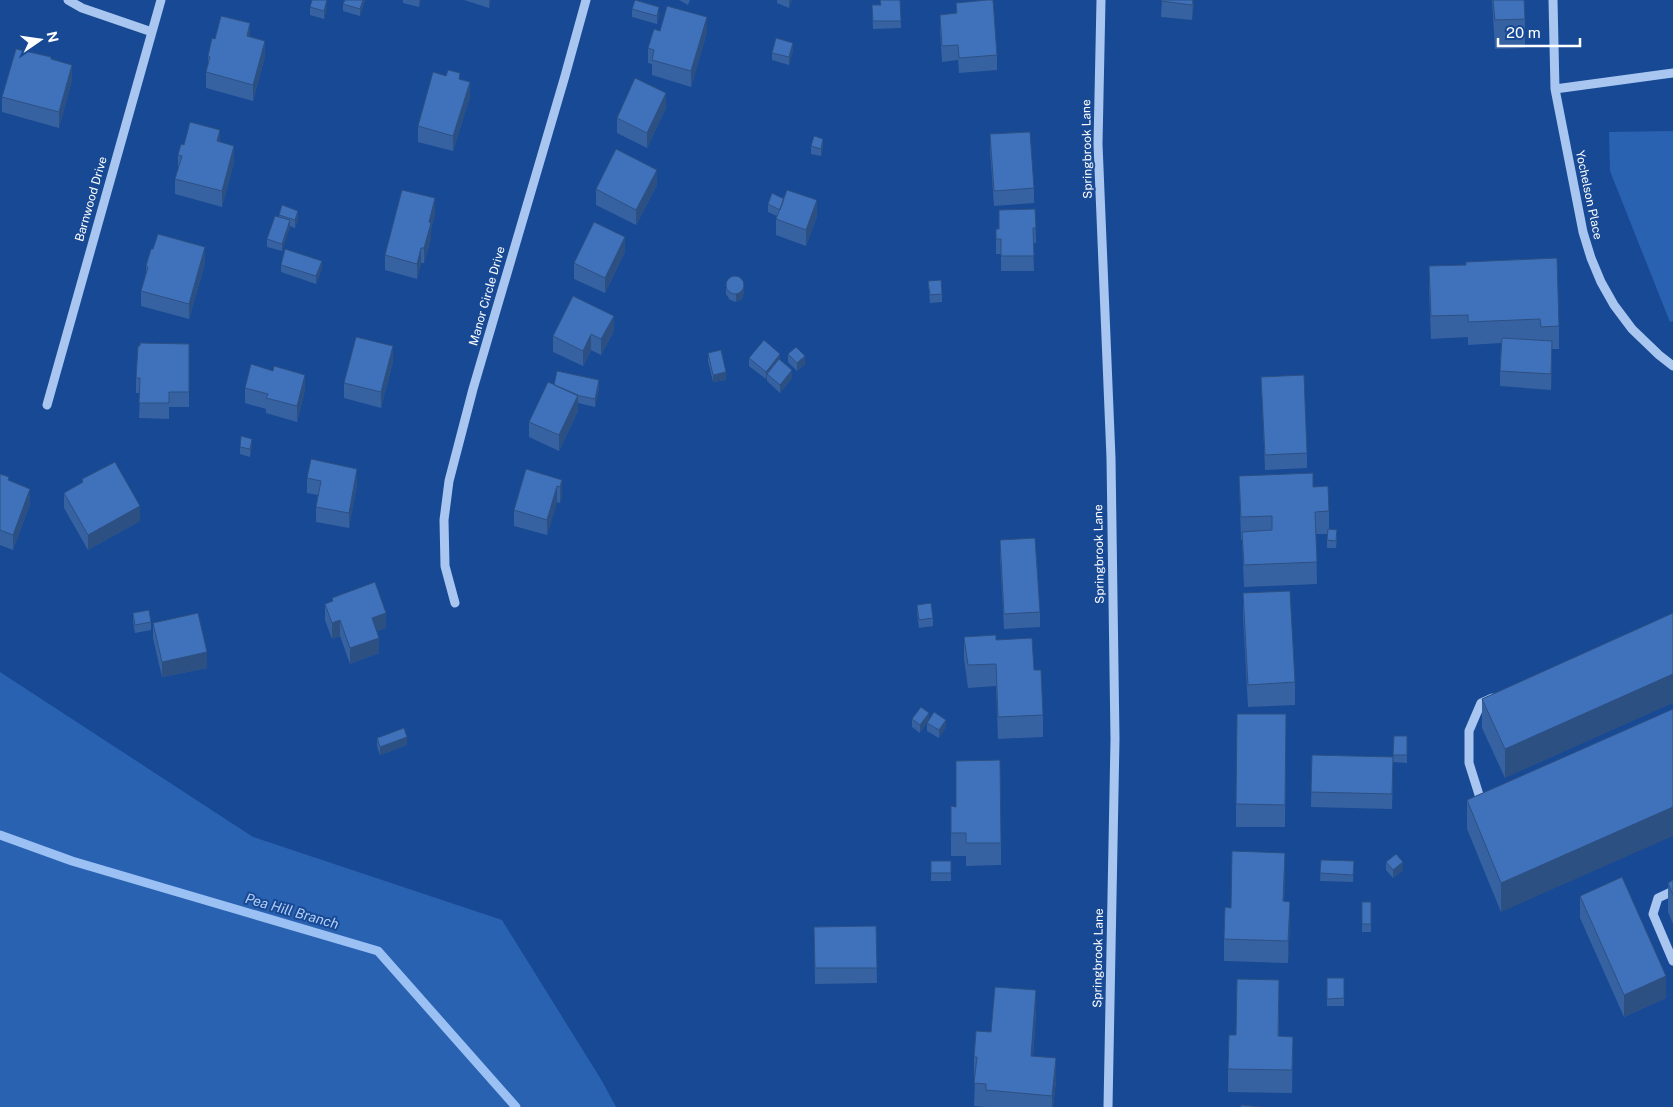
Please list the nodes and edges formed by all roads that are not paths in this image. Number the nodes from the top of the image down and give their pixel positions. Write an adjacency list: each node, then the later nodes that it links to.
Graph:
1 (68, 0): 6 (street)
2 (161, 0): 6 (street, Barnwood Drive)
3 (586, 0): 11 (street, Manor Circle Drive)
4 (1101, 0): 16 (street, Springbrook Lane)
5 (1553, 0): 8 (street, Yochelson Place)
6 (152, 32): 10 (street, Barnwood Drive)
7 (1673, 73): 8 (street)
8 (1555, 90): 9 (street, Yochelson Place)
9 (1673, 366)
10 (47, 405)
11 (455, 603)
12 (1500, 695): 13 (street)
13 (1490, 797)
14 (1673, 891): 15 (street)
15 (1673, 962)
16 (1108, 1107)

